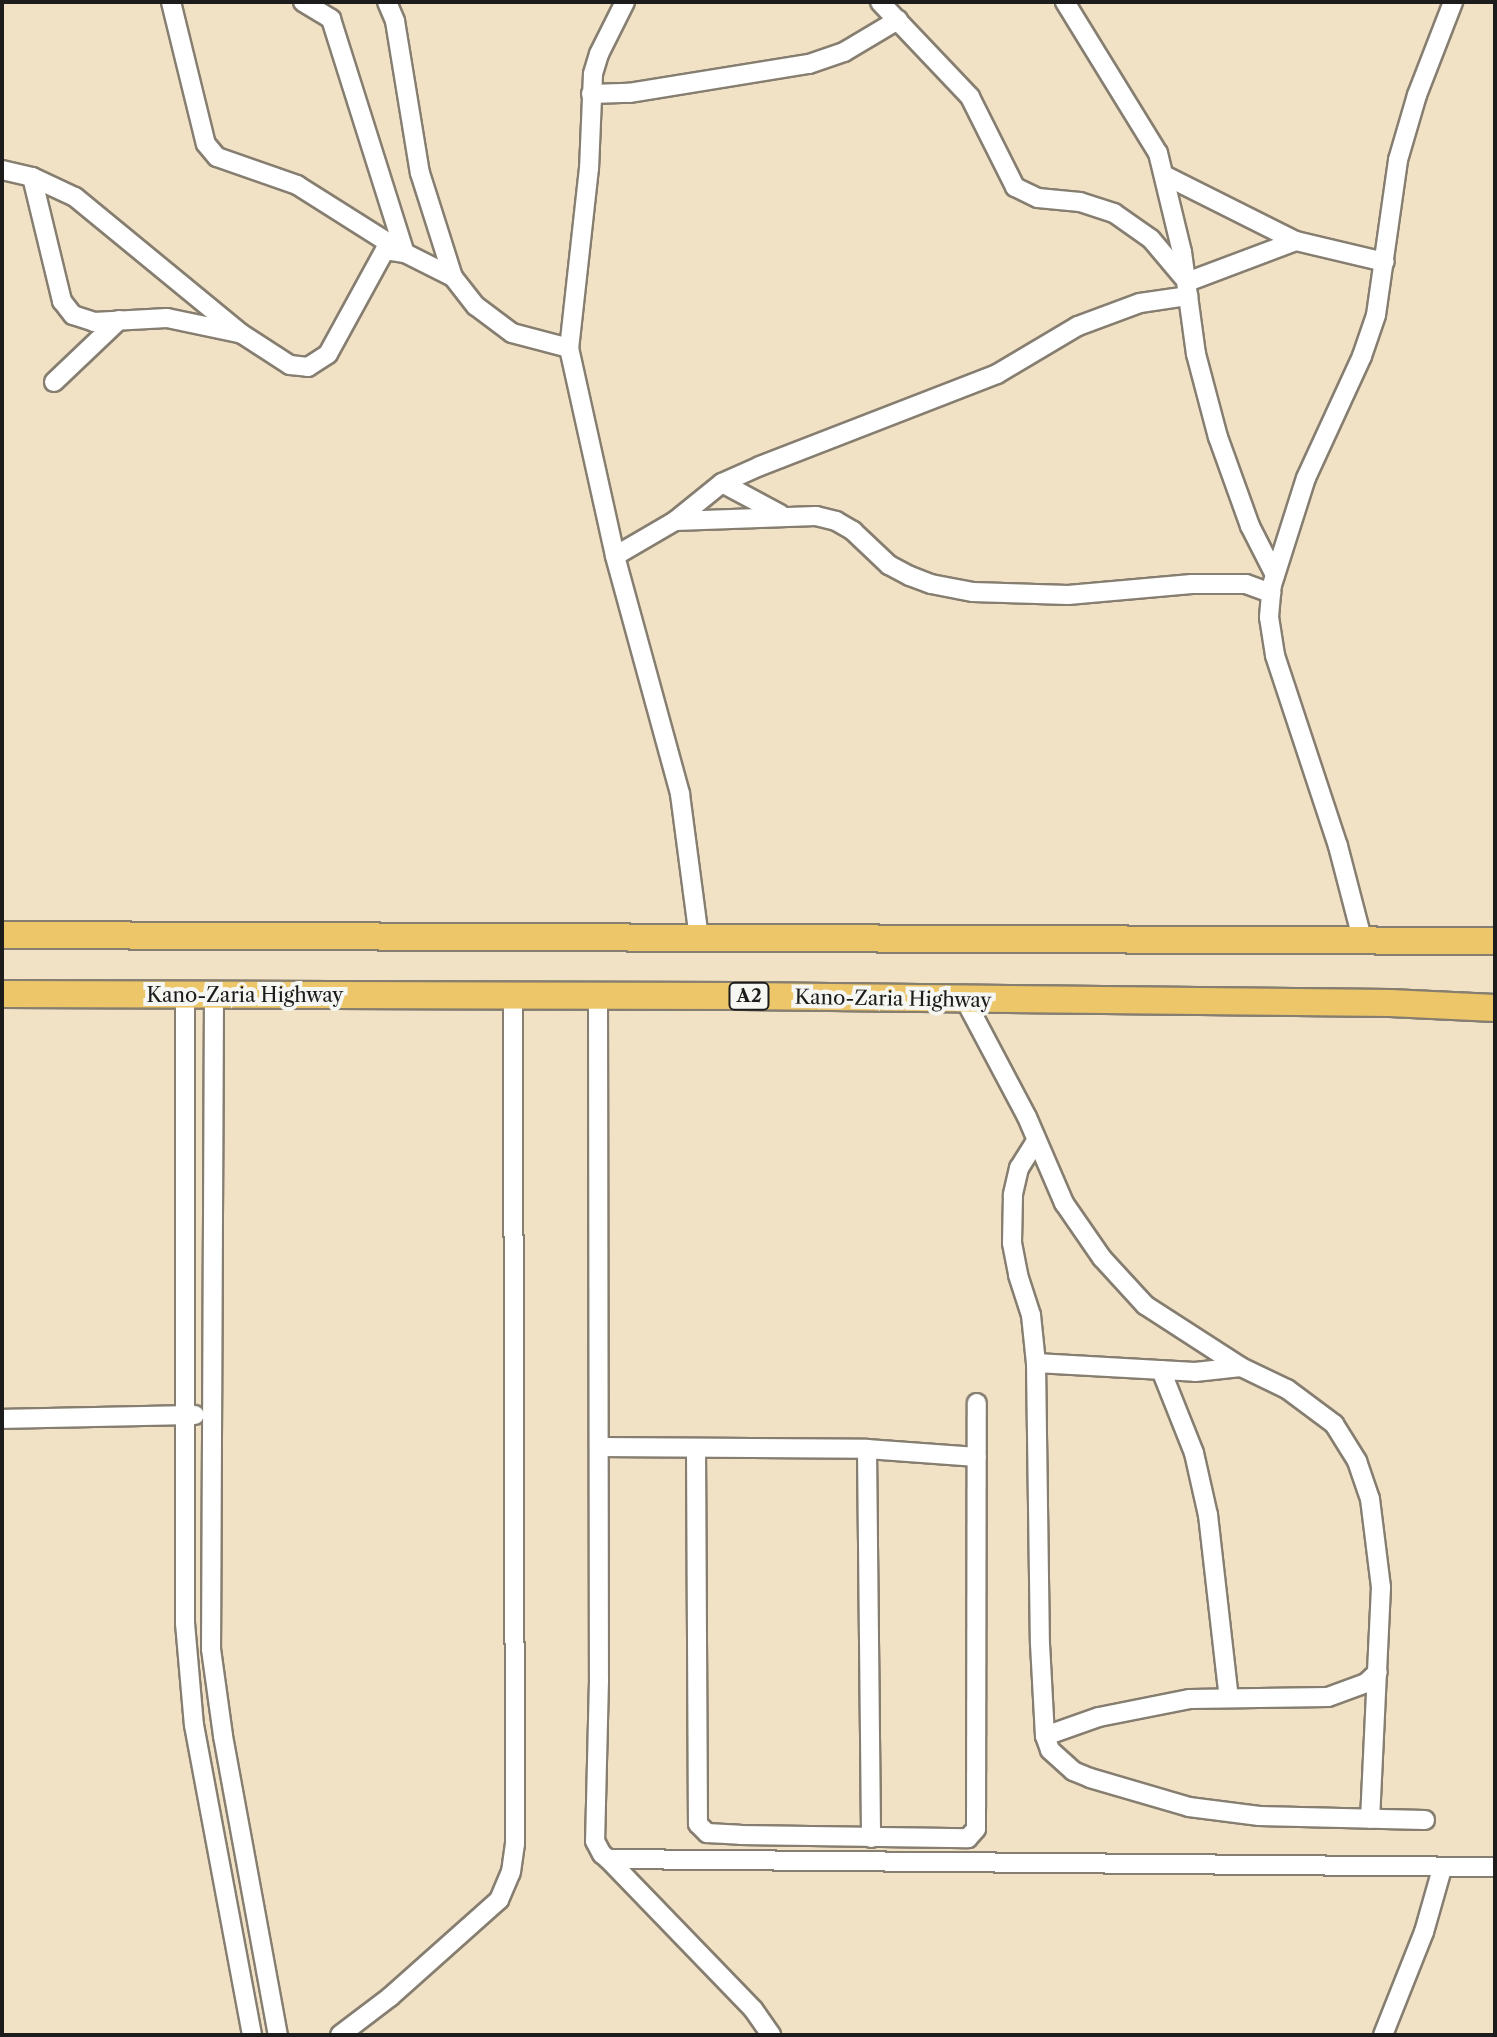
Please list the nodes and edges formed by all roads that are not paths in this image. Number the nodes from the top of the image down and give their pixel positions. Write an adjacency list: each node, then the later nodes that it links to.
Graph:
1 (171, 2): 14 (street)
2 (303, 2): 14 (street)
3 (387, 2): 16 (street)
4 (625, 2): 9 (street)
5 (880, 2): 8 (street)
6 (1065, 2): 11 (street)
7 (1453, 2): 15 (street)
8 (898, 20): 9 (street); 17 (street)
9 (591, 94): 20 (street)
10 (2, 170): 12 (street)
11 (1166, 176): 13 (street); 17 (street)
12 (32, 177): 18 (street); 19 (street)
13 (1296, 241): 15 (street); 17 (street)
14 (405, 253): 16 (street); 19 (street)
15 (1385, 262): 26 (street)
16 (453, 277): 20 (street)
17 (1187, 289): 22 (street); 26 (street)
18 (119, 320): 19 (street); 21 (street)
19 (242, 334)
20 (569, 348): 25 (street)
21 (54, 382)
22 (722, 483): 23 (street); 24 (street)
23 (780, 514): 24 (street); 26 (street)
24 (675, 521): 25 (street)
25 (615, 556): 28 (street)
26 (1273, 584): 30 (street)
27 (2, 935): 28 (highway)
28 (699, 939): 30 (highway)
29 (1495, 941): 30 (highway)
30 (1363, 942)
31 (2, 994): 32 (highway, Kano-Zaria Highway / A2)
32 (185, 996): 33 (highway, Kano-Zaria Highway / A2); 43 (street)
33 (214, 996): 34 (highway, Kano-Zaria Highway / A2); 44 (street)
34 (513, 996): 35 (highway, Kano-Zaria Highway / A2); 61 (street)
35 (598, 996): 36 (highway, Kano-Zaria Highway / A2); 46 (street)
36 (965, 1000): 37 (highway, Kano-Zaria Highway / A2); 38 (street)
37 (1495, 1008)
38 (1036, 1141): 39 (street); 40 (street)
39 (1036, 1363): 41 (street); 52 (street)
40 (1241, 1367): 41 (street); 50 (street)
41 (1161, 1370): 51 (street)
42 (977, 1403): 49 (street)
43 (183, 1414): 44 (street); 45 (street); 59 (street)
44 (210, 1417): 60 (street)
45 (2, 1419)
46 (599, 1447): 47 (street); 56 (street)
47 (696, 1448): 48 (street); 55 (street)
48 (867, 1449): 49 (street); 55 (street)
49 (977, 1457): 55 (street)
50 (1378, 1672): 51 (street); 53 (street)
51 (1229, 1698): 52 (street)
52 (1045, 1736): 53 (street)
53 (1370, 1819): 54 (street)
54 (1425, 1820)
55 (871, 1838)
56 (608, 1859): 58 (street); 62 (street)
57 (1495, 1867): 58 (street)
58 (1442, 1869): 63 (street)
59 (252, 2035)
60 (278, 2035)
61 (340, 2035)
62 (771, 2035)
63 (1383, 2035)

